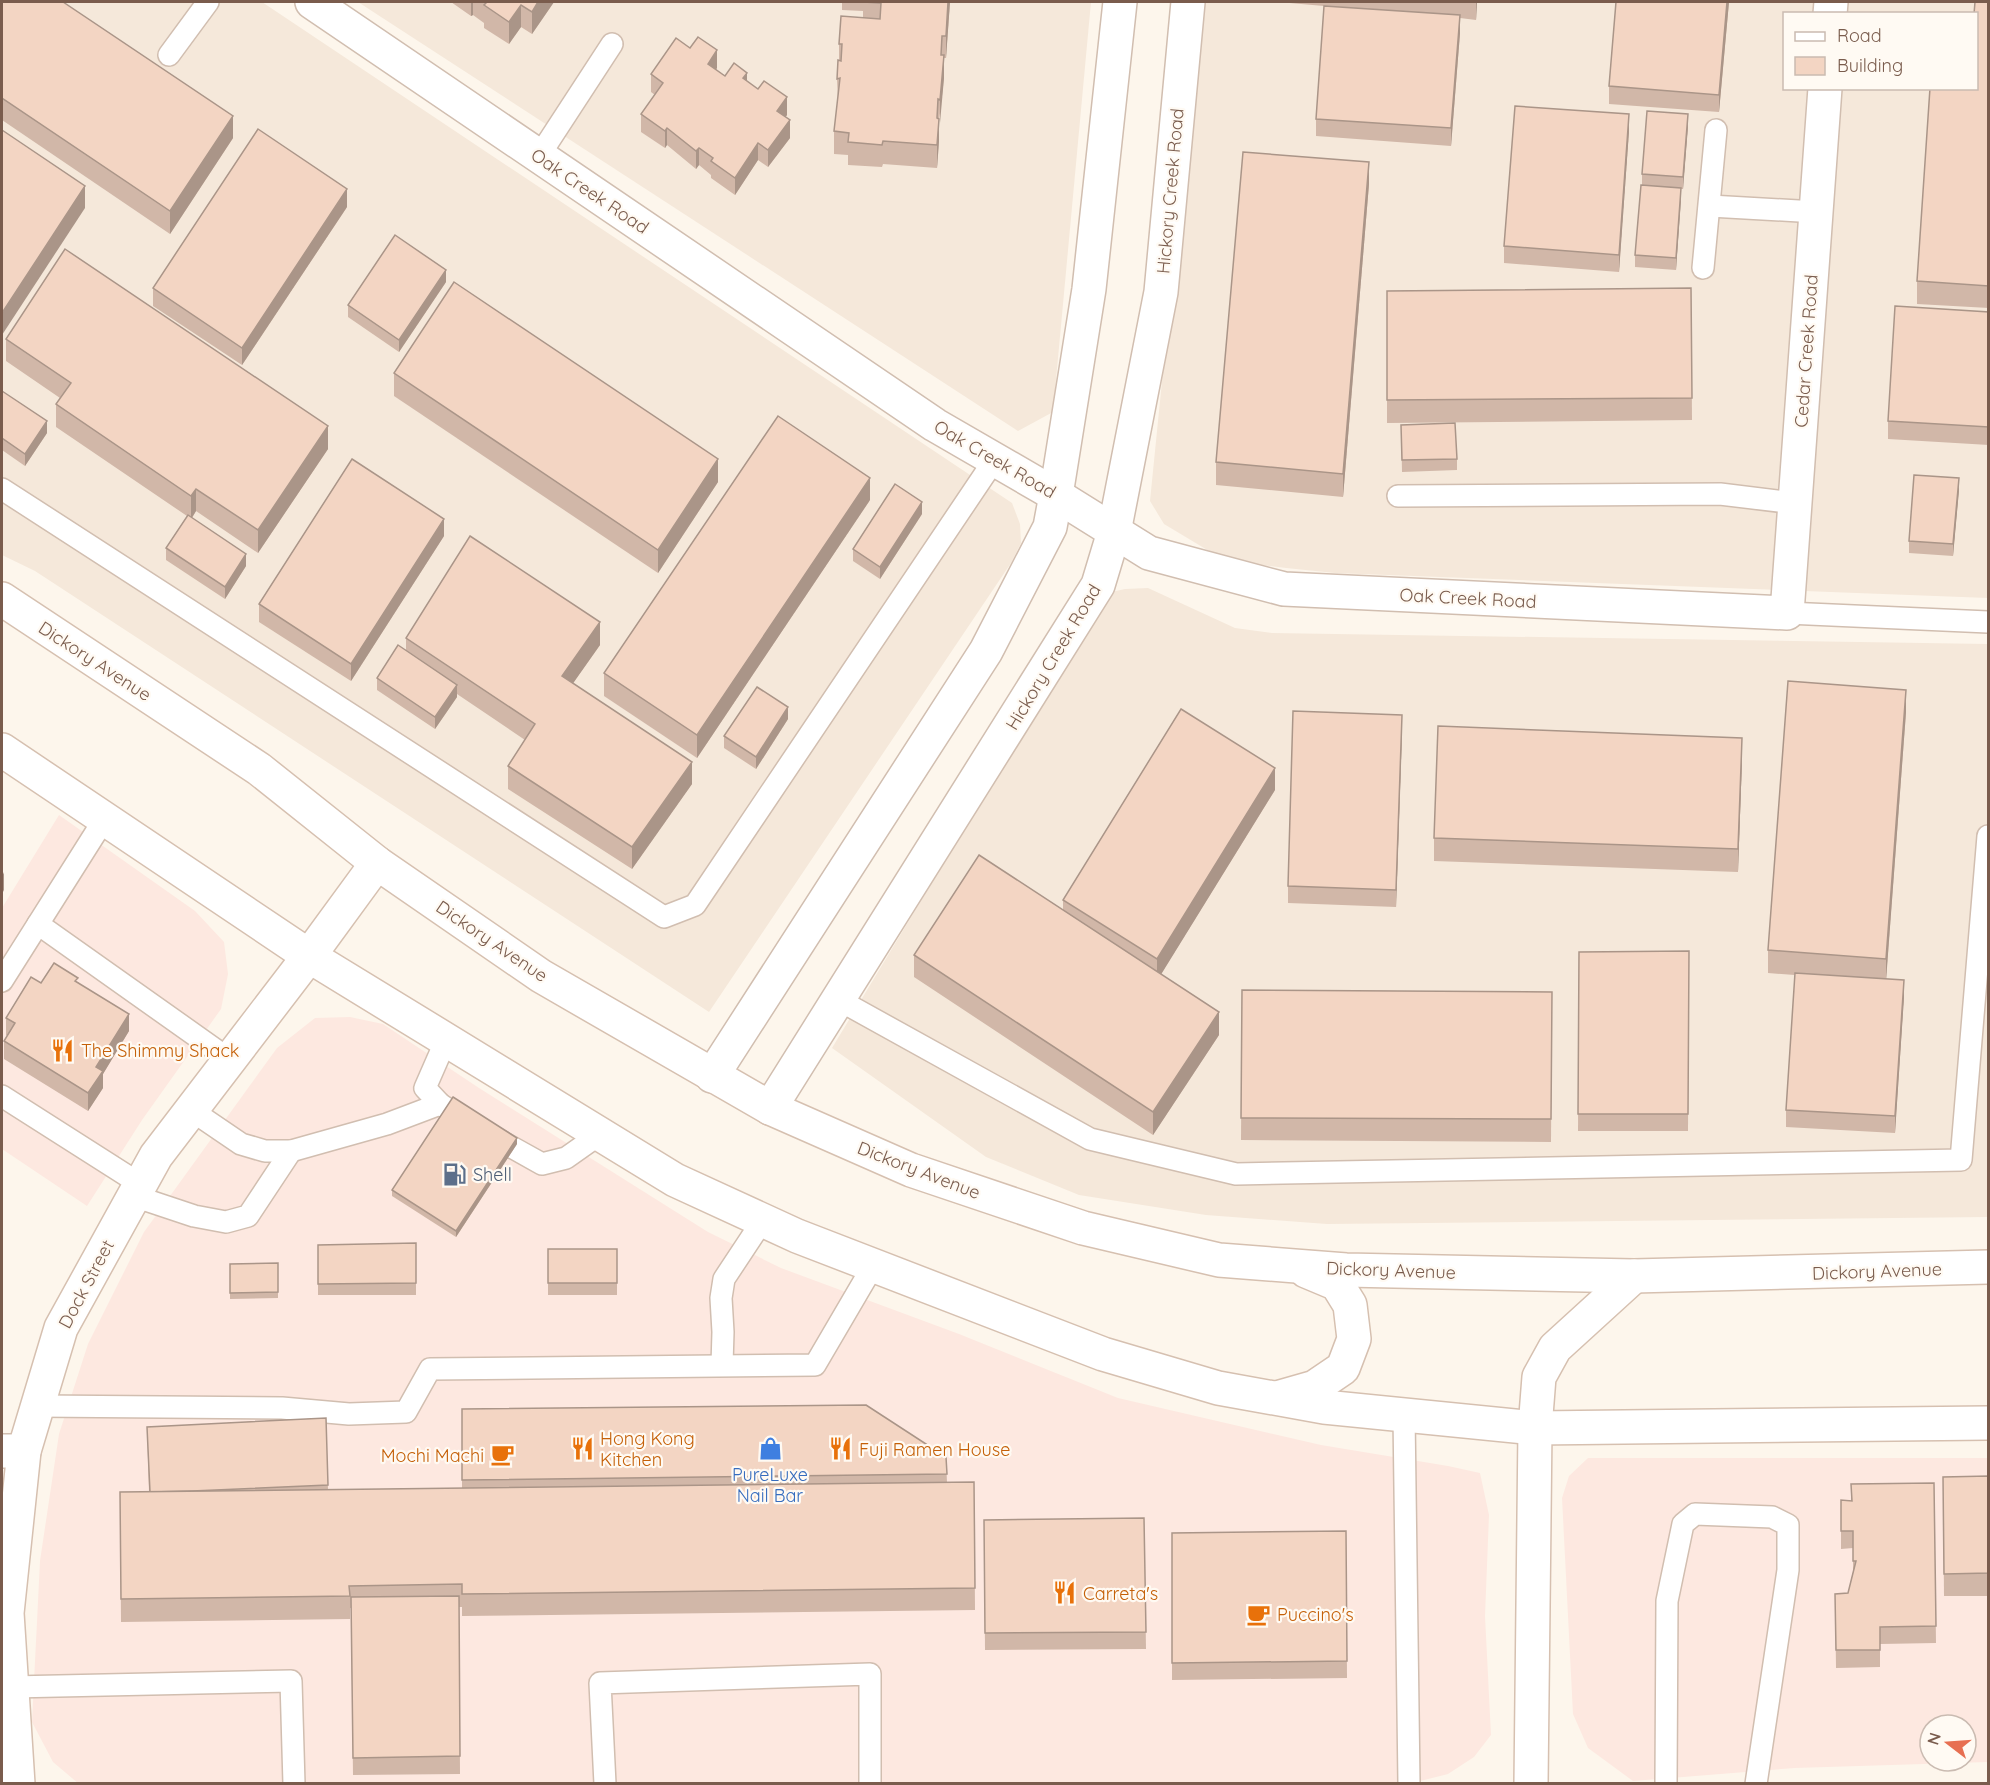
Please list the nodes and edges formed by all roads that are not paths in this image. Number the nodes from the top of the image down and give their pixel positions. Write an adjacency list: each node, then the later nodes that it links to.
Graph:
1 (208, 2): 6 (lane)
2 (312, 2): 9 (main road, Oak Creek Road)
3 (1120, 2): 15 (main road)
4 (1188, 2): 18 (main road, Hickory Creek Road)
5 (612, 44): 9 (lane)
6 (169, 55)
7 (1825, 90): 11 (main road, Cedar Creek Road)
8 (1716, 130): 10 (lane)
9 (538, 156): 13 (main road, Oak Creek Road)
10 (1710, 206): 11 (lane); 12 (lane)
11 (1816, 212): 17 (main road, Cedar Creek Road)
12 (1703, 268)
13 (994, 459): 14 (lane); 15 (main road, Oak Creek Road)
14 (2, 489)
15 (1056, 495): 18 (main road, Oak Creek Road); 32 (main road)
16 (1398, 496): 17 (lane)
17 (1794, 503): 20 (main road, Cedar Creek Road)
18 (1114, 532): 20 (main road, Oak Creek Road); 29 (main road, Hickory Creek Road)
19 (2, 599): 25 (main road, Dickory Avenue)
20 (1787, 613): 21 (lane)
21 (1989, 622)
22 (2, 750): 23 (main road)
23 (105, 819): 26 (lane); 27 (main road)
24 (1989, 836): 29 (lane)
25 (377, 863): 27 (main road, Dock Street); 32 (main road, Dickory Avenue)
26 (38, 924): 28 (lane); 31 (lane)
27 (309, 956): 30 (main road); 31 (main road, Dock Street)
28 (2, 981)
29 (839, 1000): 35 (main road, Hickory Creek Road)
30 (446, 1040): 34 (lane); 37 (main road)
31 (230, 1060): 36 (main road, Dock Street)
32 (711, 1076): 35 (main road, Dickory Avenue)
33 (2, 1096): 39 (lane)
34 (440, 1104): 37 (lane); 38 (lane)
35 (770, 1108): 42 (main road, Dickory Avenue)
36 (191, 1110): 38 (lane); 39 (main road, Dock Street)
37 (600, 1134): 40 (main road)
38 (291, 1151): 39 (lane)
39 (137, 1190): 47 (main road, Dock Street)
40 (763, 1220): 41 (main road); 45 (lane)
41 (873, 1266): 45 (lane); 46 (main road)
42 (1294, 1266): 44 (main road, Dickory Avenue); 46 (main road)
43 (1989, 1267): 44 (main road, Dickory Avenue)
44 (1634, 1276): 50 (main road)
45 (722, 1365): 47 (lane)
46 (1275, 1398): 48 (main road)
47 (37, 1406): 51 (main road, Dock Street)
48 (1404, 1415): 50 (main road); 58 (lane)
49 (1989, 1423): 50 (main road)
50 (1535, 1428): 59 (main road)
51 (13, 1451): 52 (main road, Dock Street)
52 (6, 1582): 53 (main road, Dock Street)
53 (12, 1687): 54 (main road, Dock Street); 55 (lane)
54 (18, 1784)
55 (294, 1784)
56 (605, 1784): 57 (lane)
57 (870, 1784)
58 (1409, 1784)
59 (1531, 1784)
60 (1666, 1784): 61 (lane)
61 (1756, 1784)

